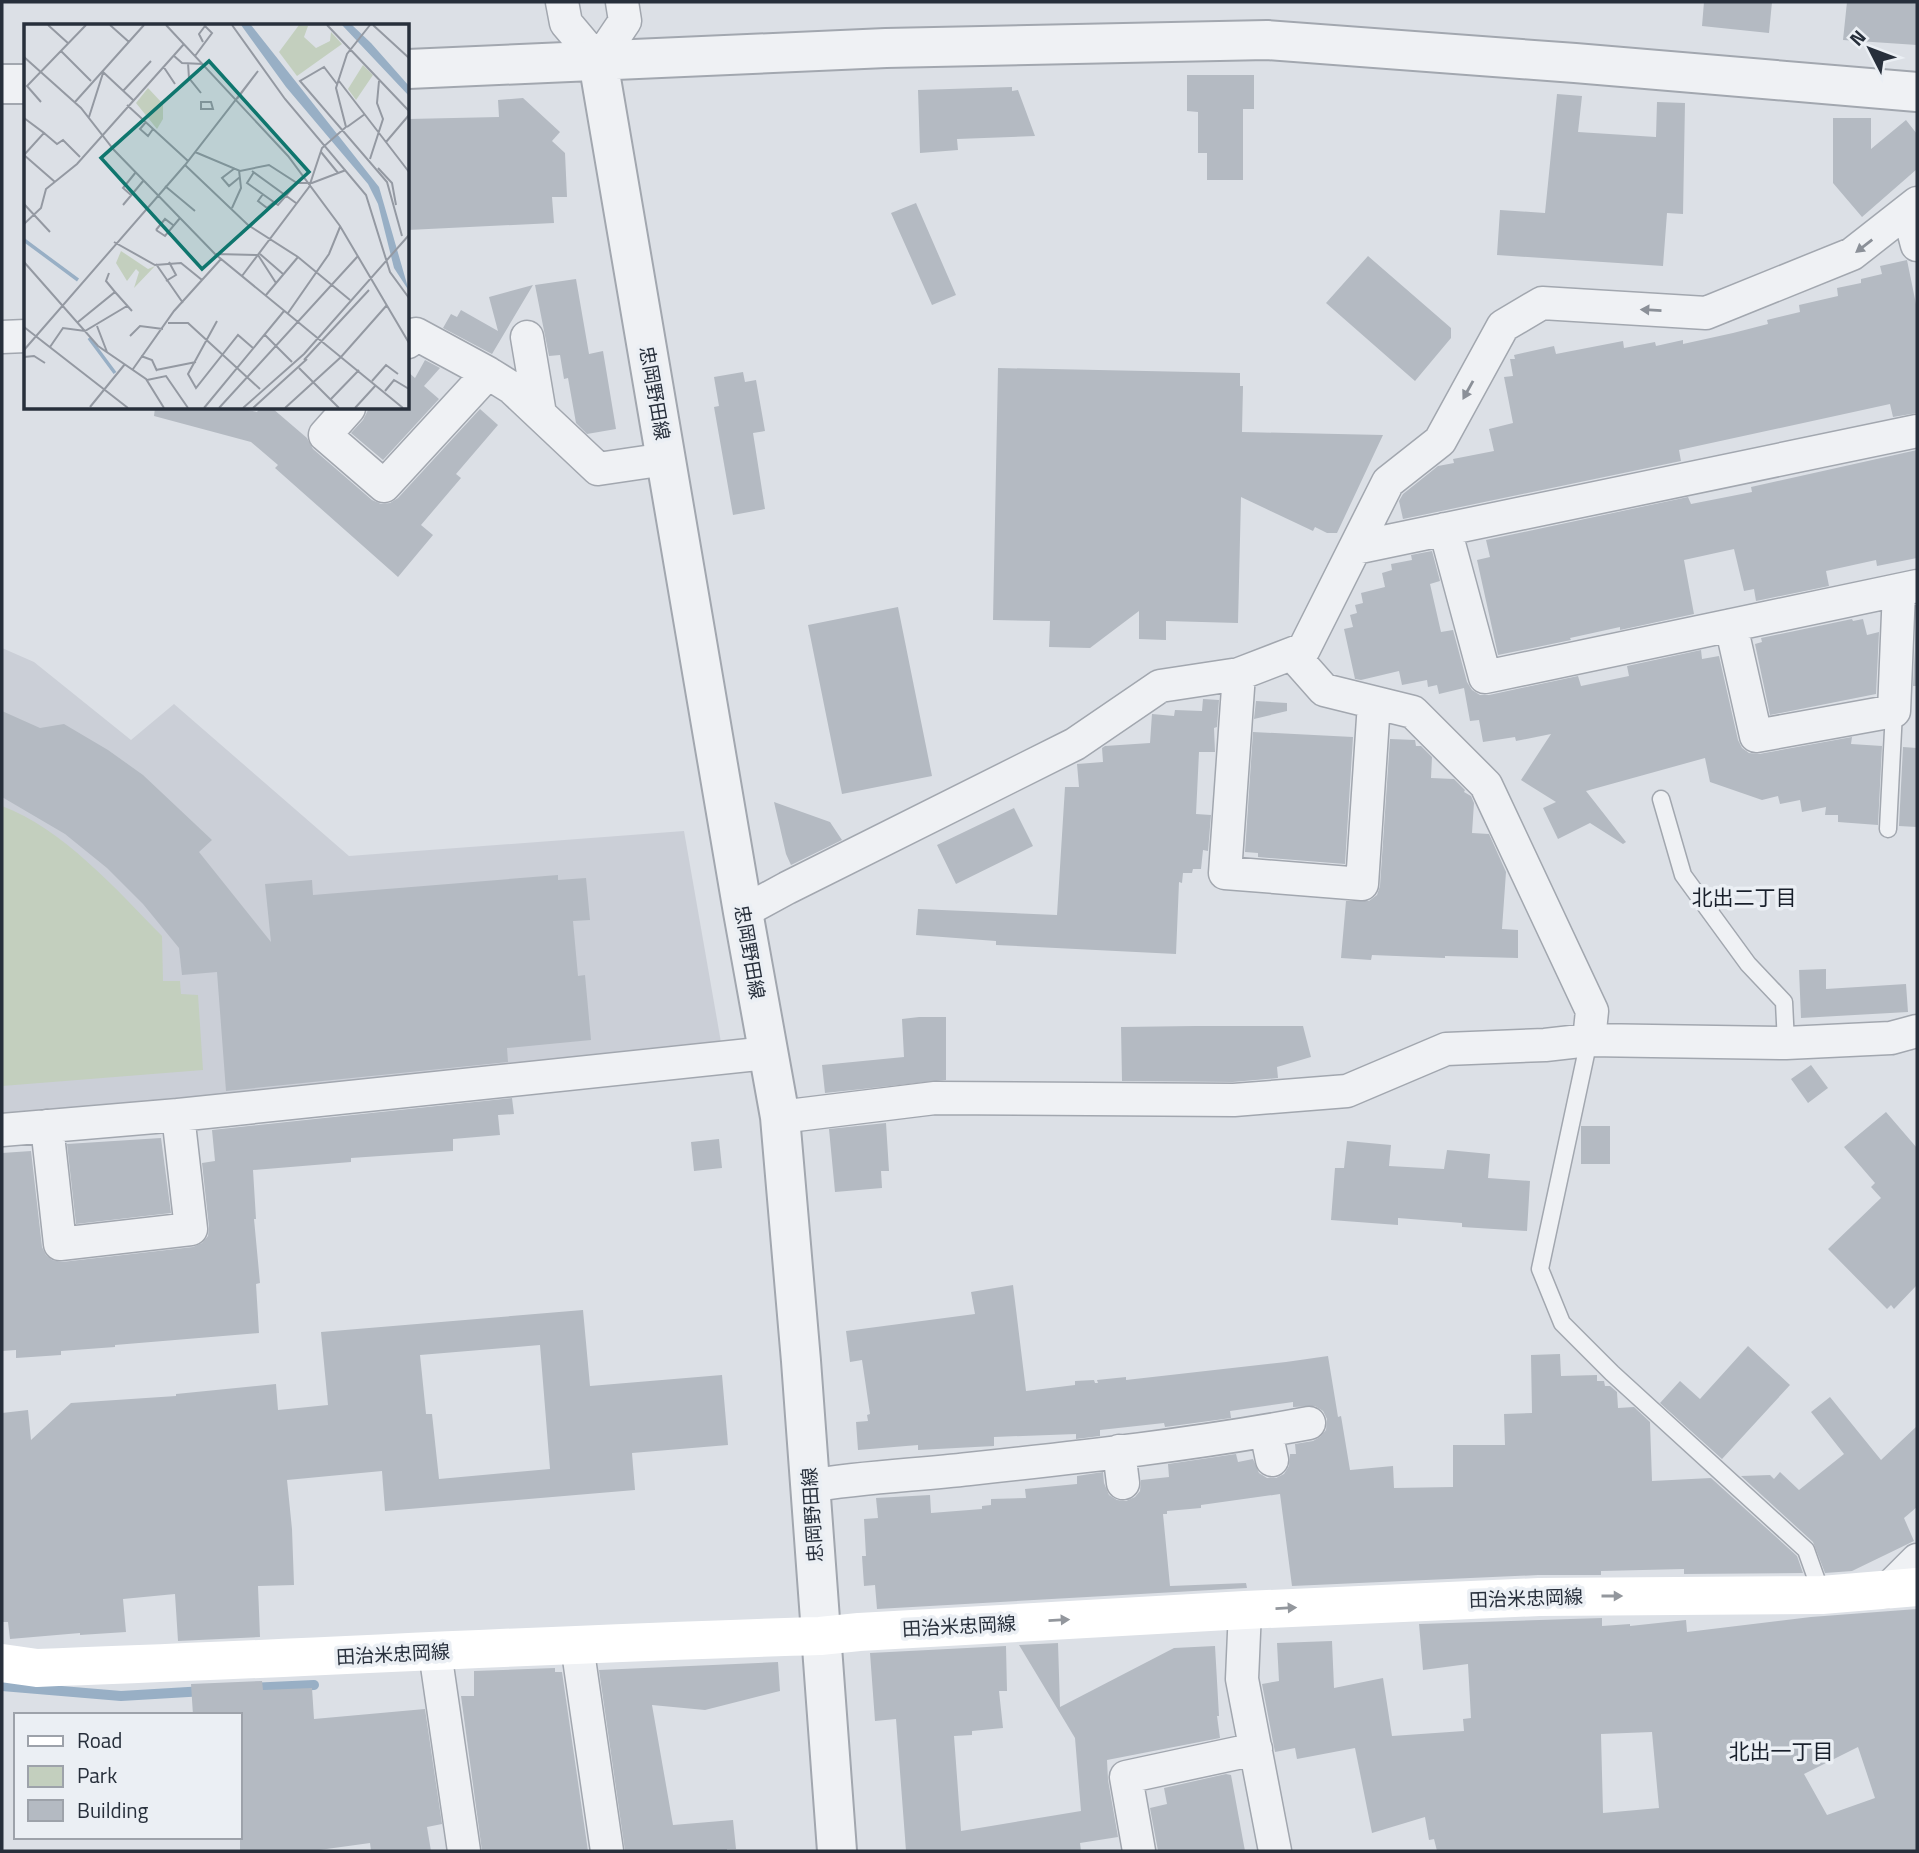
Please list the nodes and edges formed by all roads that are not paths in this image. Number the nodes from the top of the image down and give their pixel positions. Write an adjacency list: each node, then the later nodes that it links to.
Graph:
1 (562, 2): 3 (street)
2 (622, 2): 3 (street)
3 (598, 61): 4 (street); 7 (street); 18 (street, 忠岡野田線)
4 (410, 69)
5 (24, 83): 6 (street)
6 (2, 85)
7 (1917, 92)
8 (1913, 207): 9 (street); 20 (street, one-way to 20)
9 (1917, 245)
10 (24, 335): 11 (street)
11 (2, 337)
12 (527, 337): 16 (street)
13 (410, 340): 14 (street)
14 (488, 373): 15 (street); 16 (street)
15 (347, 410)
16 (540, 414): 18 (street)
17 (1917, 431): 19 (street)
18 (666, 459): 29 (street, 忠岡野田線)
19 (1444, 528): 20 (street); 22 (street)
20 (1355, 548): 23 (street)
21 (1908, 588): 22 (street); 26 (street)
22 (1731, 625): 26 (street)
23 (1293, 655): 24 (street); 25 (street)
24 (1238, 674): 25 (street); 29 (street)
25 (1374, 703): 31 (street)
26 (1894, 711): 28 (lane)
27 (1661, 799): 32 (lane)
28 (1888, 829)
29 (743, 912): 33 (street, 忠岡野田線)
30 (1917, 1031): 32 (street)
31 (1588, 1040): 32 (street); 35 (street); 44 (lane)
32 (1786, 1043)
33 (768, 1053): 34 (street); 35 (street, 忠岡野田線)
34 (177, 1115): 36 (street); 36 (street)
35 (780, 1117): 41 (street, 忠岡野田線)
36 (47, 1126): 37 (street)
37 (2, 1130)
38 (1309, 1423): 39 (street)
39 (1119, 1451): 40 (street); 41 (street)
40 (1123, 1483)
41 (810, 1486): 46 (street, 忠岡野田線)
42 (1917, 1560): 43 (street)
43 (1902, 1589): 44 (main road, 田治米忠岡線)
44 (1822, 1595): 45 (main road, 田治米忠岡線, one-way to 44)
45 (1245, 1610): 46 (main road, 田治米忠岡線, one-way to 45); 50 (street)
46 (820, 1636): 47 (main road, 田治米忠岡線); 53 (street, 忠岡野田線)
47 (577, 1645): 48 (main road, 田治米忠岡線); 52 (street)
48 (435, 1652): 49 (main road, 田治米忠岡線); 51 (street)
49 (2, 1663)
50 (1255, 1749): 54 (street); 55 (street)
51 (464, 1851)
52 (607, 1851)
53 (837, 1851)
54 (1139, 1851)
55 (1275, 1851)

